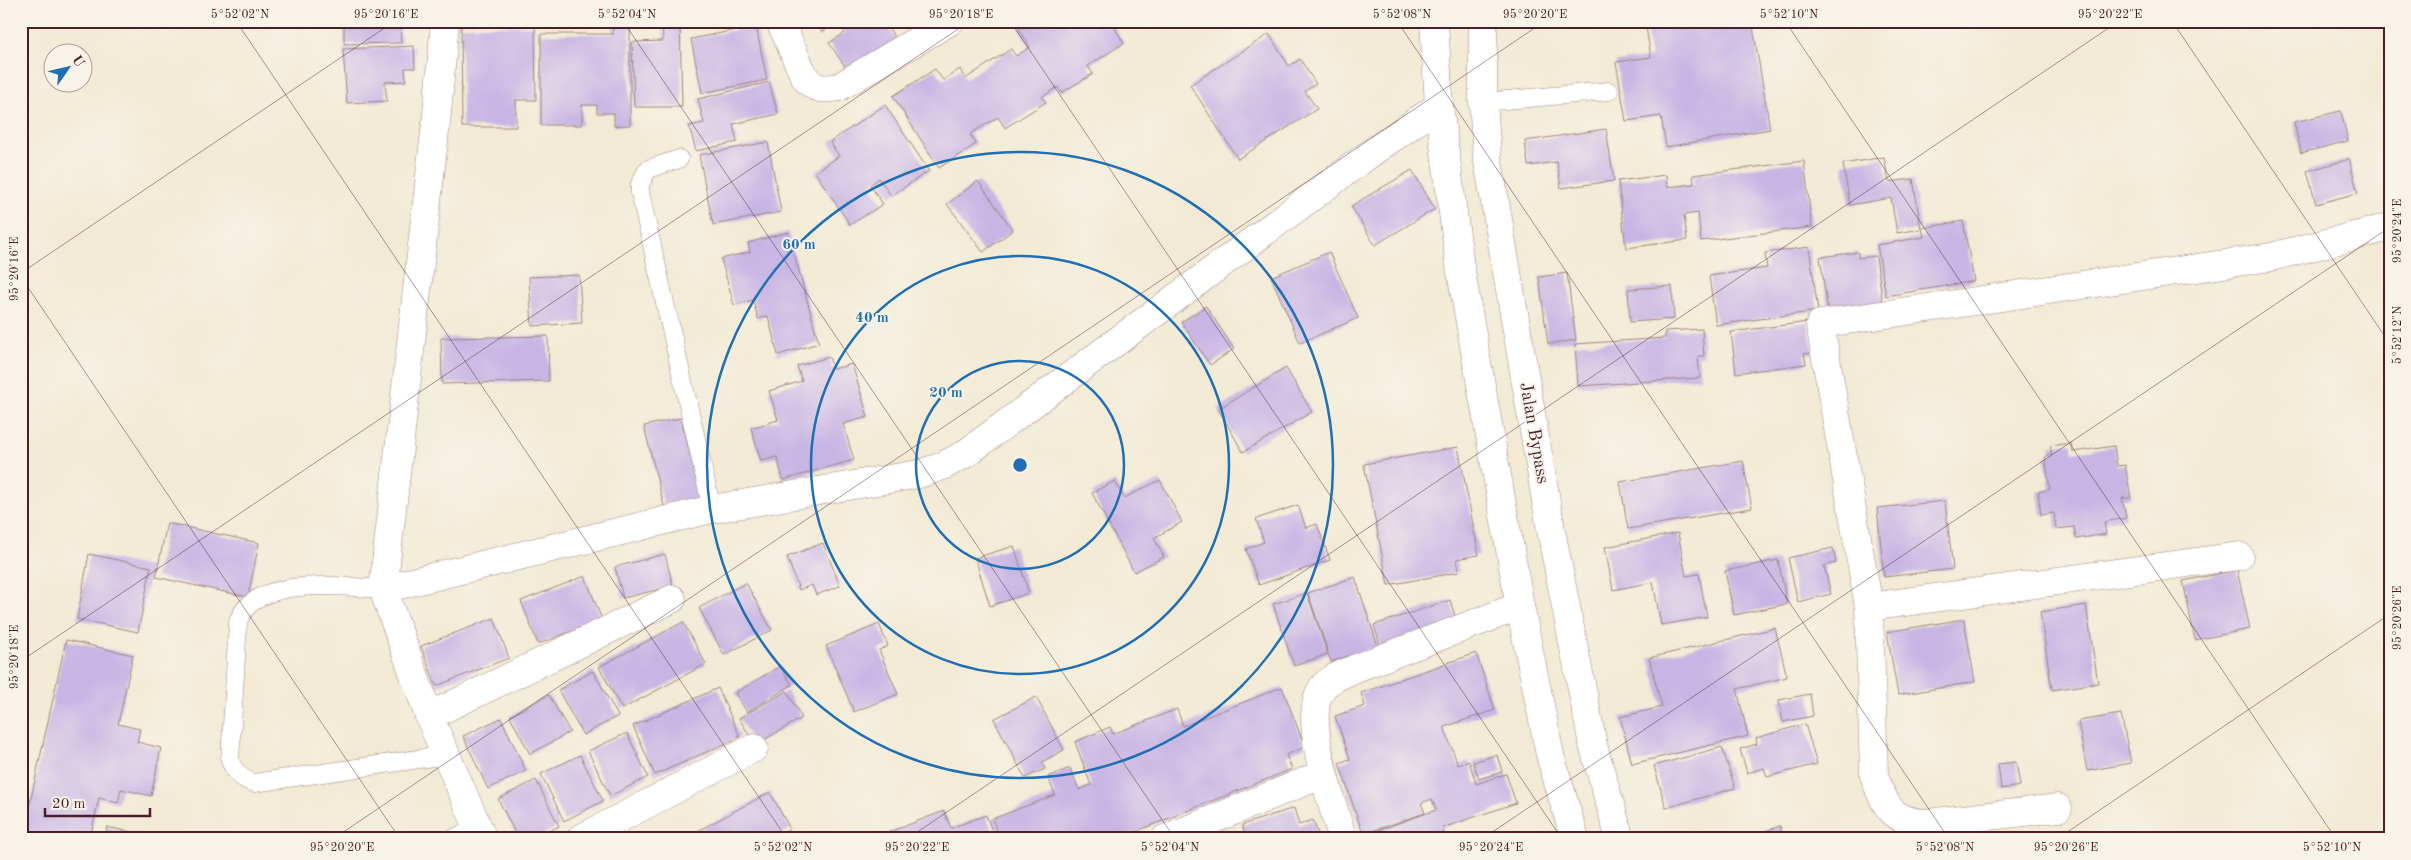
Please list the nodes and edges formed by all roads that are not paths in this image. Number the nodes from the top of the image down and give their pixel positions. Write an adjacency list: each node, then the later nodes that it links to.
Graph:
1 (445, 21): 13 (main road)
2 (780, 21): 3 (main road)
3 (950, 21)
4 (1434, 21): 8 (main road)
5 (1483, 21): 7 (main road, Jalan Bypass)
6 (1608, 91): 7 (lane)
7 (1483, 102): 18 (main road, Jalan Bypass)
8 (1439, 106): 11 (main road); 15 (main road)
9 (679, 159): 11 (lane)
10 (2390, 227): 16 (main road)
11 (712, 509): 13 (main road)
12 (2239, 556): 16 (main road)
13 (383, 589): 17 (main road); 20 (lane)
14 (672, 599): 17 (main road)
15 (1520, 606): 21 (main road); 22 (main road)
16 (1869, 607): 23 (main road)
17 (430, 716): 20 (main road)
18 (1593, 745): 21 (main road); 29 (main road, Jalan Bypass)
19 (754, 748): 25 (main road)
20 (446, 754): 24 (main road)
21 (1550, 755): 28 (main road)
22 (1324, 774): 26 (main road); 27 (main road)
23 (2058, 808)
24 (471, 835)
25 (580, 839)
26 (1165, 839)
27 (1343, 839)
28 (1575, 839)
29 (1620, 839)

